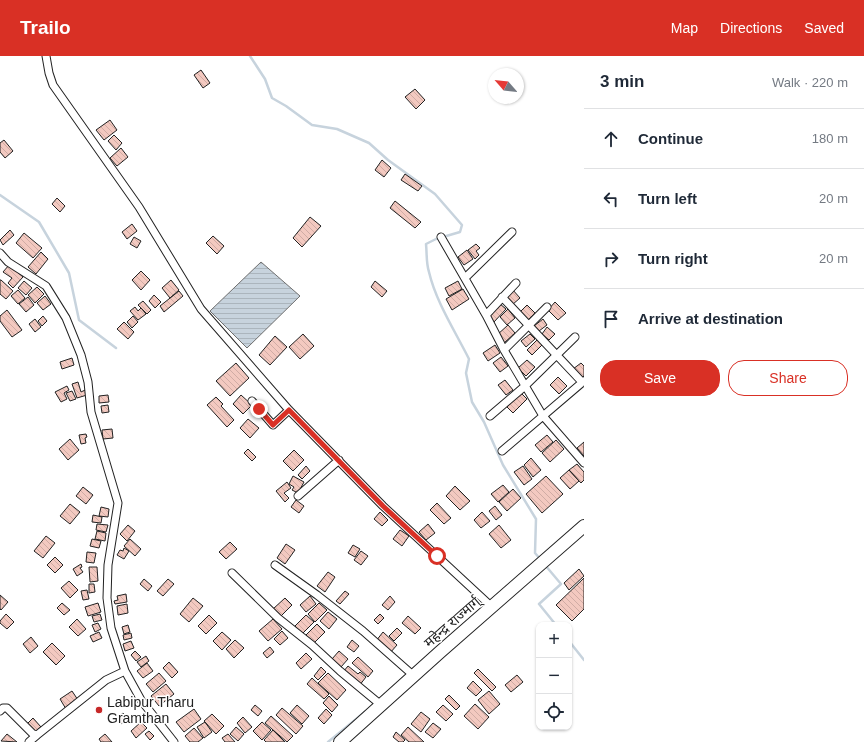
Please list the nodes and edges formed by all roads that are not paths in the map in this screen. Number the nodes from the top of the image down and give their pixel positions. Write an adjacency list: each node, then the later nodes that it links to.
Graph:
1 (46, 56): 17 (street)
2 (512, 232): 5 (street)
3 (442, 237): 5 (street)
4 (0, 253): 28 (street)
5 (464, 278): 9 (street)
6 (516, 283): 7 (street)
7 (502, 297): 9 (street); 10 (street)
8 (547, 307): 10 (street)
9 (486, 315): 12 (street)
10 (529, 325): 12 (street); 13 (street)
11 (575, 336): 13 (street)
12 (504, 350): 15 (street)
13 (556, 355): 14 (street); 15 (street)
14 (583, 382): 19 (street)
15 (525, 386): 18 (street); 19 (street)
16 (252, 401): 17 (street)
17 (289, 410): 21 (street)
18 (490, 416)
19 (543, 416): 20 (street); 22 (street)
20 (502, 450)
21 (339, 460): 23 (street); 27 (street)
22 (584, 464)
23 (298, 496)
24 (584, 526): 27 (highway, महेन्द्र राज्मार्ग्)
25 (275, 565): 29 (street)
26 (232, 573): 30 (street)
27 (492, 607): 29 (highway, महेन्द्र राज्मार्ग्)
28 (125, 671): 32 (street); 34 (street)
29 (414, 676): 30 (highway, महेन्द्र राज्मार्ग्)
30 (381, 705): 35 (highway, महेन्द्र राज्मार्ग्)
31 (0, 711): 32 (street)
32 (38, 735): 33 (street)
33 (28, 742)
34 (174, 742)
35 (340, 742)

